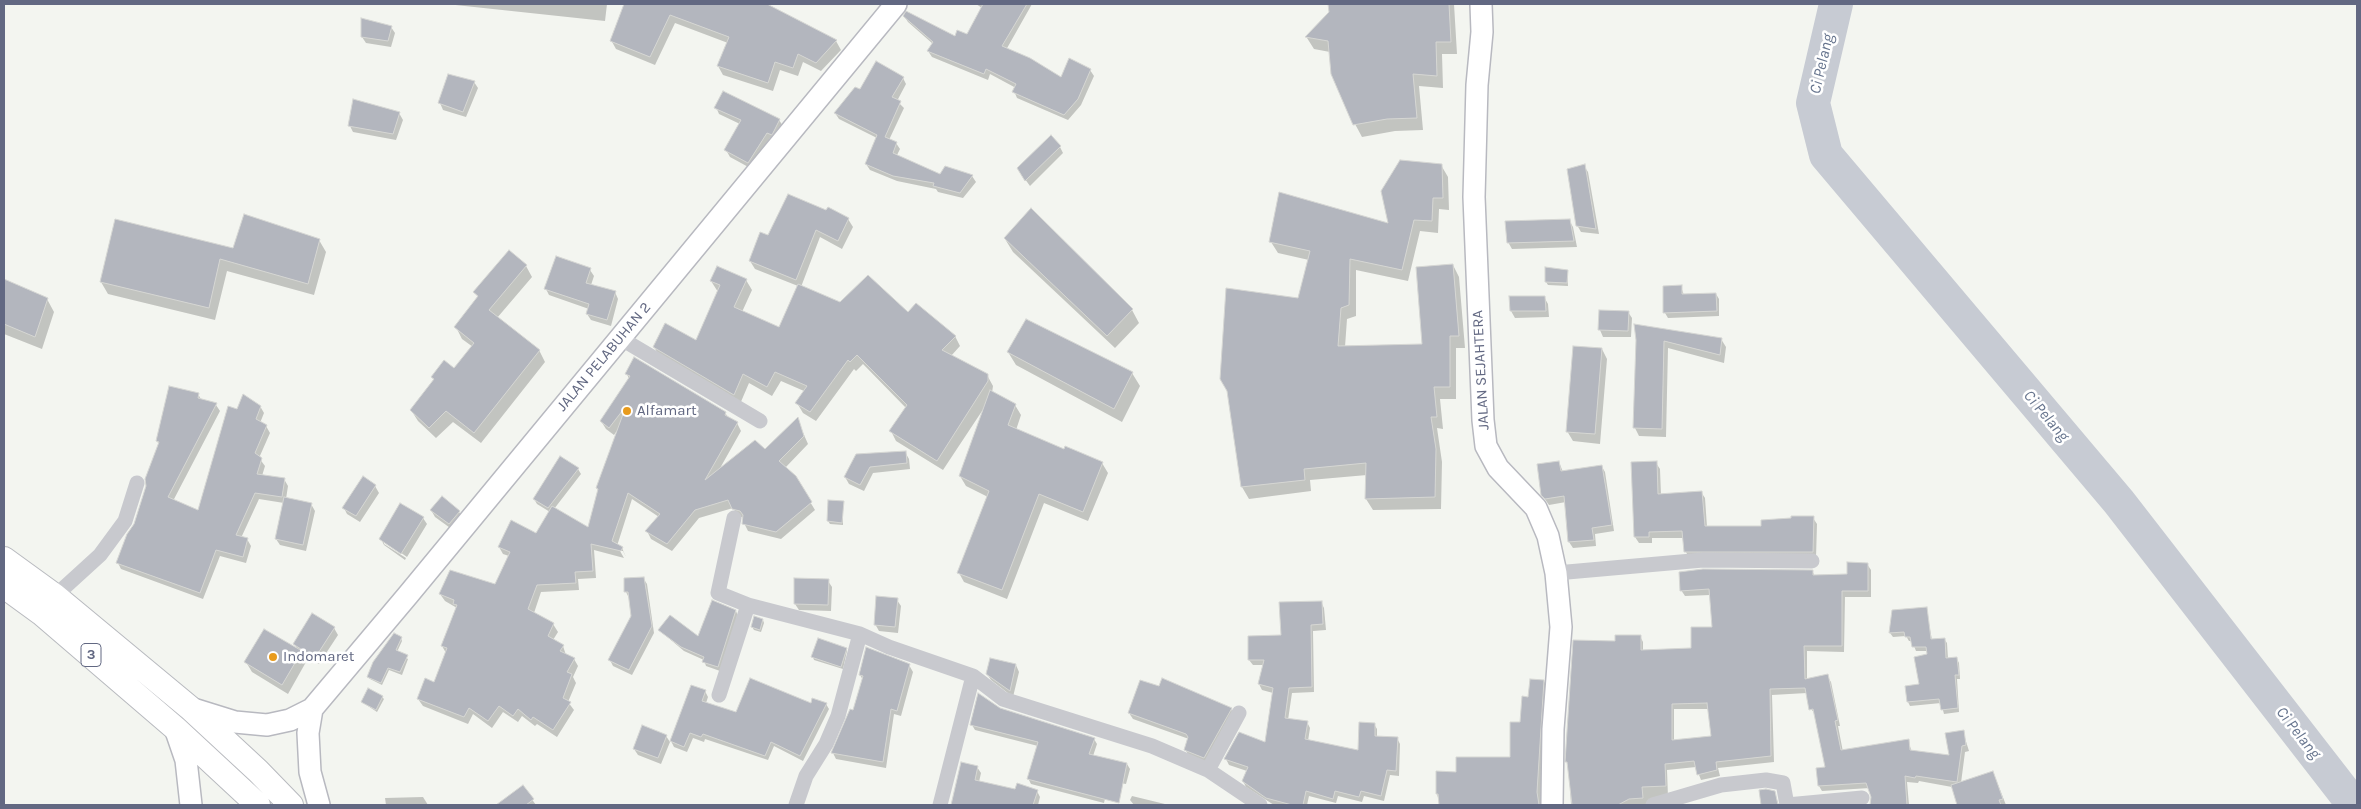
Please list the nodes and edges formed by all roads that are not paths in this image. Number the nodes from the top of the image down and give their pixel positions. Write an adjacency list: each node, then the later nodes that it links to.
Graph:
1 (896, 4): 3 (main road, JALAN PELABUHAN 2)
2 (1481, 4): 9 (main road, JALAN SEJAHTERA)
3 (620, 338): 4 (street); 17 (main road, JALAN PELABUHAN 2)
4 (760, 421)
5 (137, 484): 11 (street)
6 (734, 518): 12 (street)
7 (4, 559): 11 (main road, 3)
8 (1812, 560): 9 (street)
9 (1556, 573): 29 (main road, JALAN SEJAHTERA)
10 (4, 586): 19 (main road, 3)
11 (56, 596): 16 (main road, 3)
12 (748, 605): 13 (street); 15 (street)
13 (860, 634): 14 (street); 26 (street)
14 (973, 676): 20 (street); 27 (street)
15 (719, 695)
16 (182, 702): 17 (main road); 24 (main road, 3)
17 (312, 709): 25 (main road)
18 (1238, 713): 20 (street)
19 (175, 728): 22 (main road); 23 (main road, 3)
20 (1208, 770): 28 (street)
21 (1862, 798): 31 (street)
22 (191, 805)
23 (258, 805)
24 (291, 805)
25 (319, 805)
26 (796, 805)
27 (940, 805)
28 (1260, 805)
29 (1552, 805)
30 (1653, 805): 31 (street)
31 (1787, 805)

